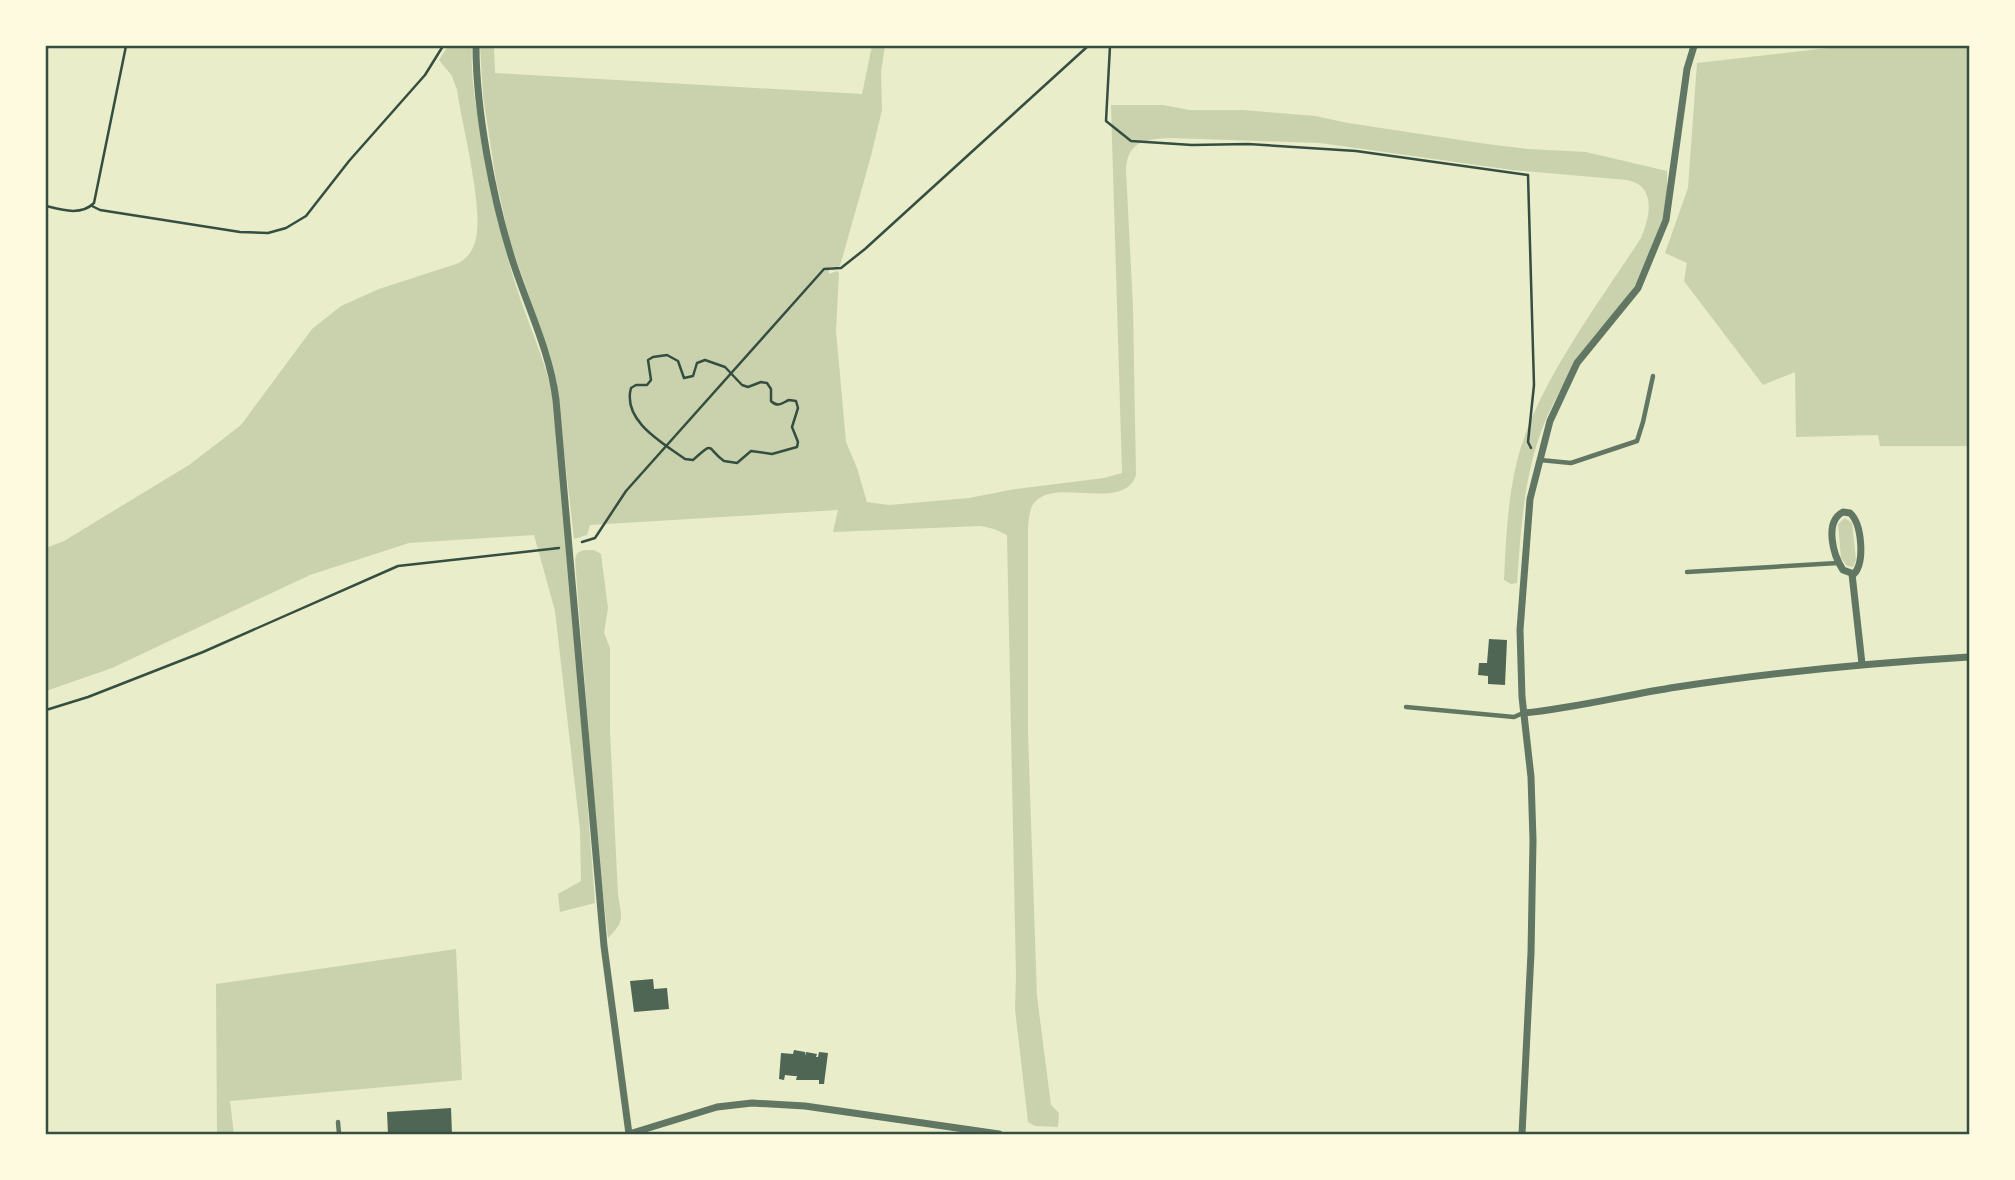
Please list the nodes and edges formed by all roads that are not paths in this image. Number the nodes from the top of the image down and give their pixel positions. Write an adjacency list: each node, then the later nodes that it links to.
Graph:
1 (476, 46): 13 (street)
2 (1694, 46): 4 (street)
3 (1653, 376): 4 (lane)
4 (1538, 461): 11 (street)
5 (1838, 563): 6 (lane); 7 (street); 7 (street)
6 (1688, 572)
7 (1852, 574): 9 (street)
8 (1969, 657): 9 (street)
9 (1862, 664): 11 (street)
10 (1406, 707): 11 (lane)
11 (1524, 713): 16 (street)
12 (338, 1122): 14 (lane)
13 (629, 1134): 15 (street)
14 (339, 1135)
15 (999, 1135)
16 (1522, 1135)

